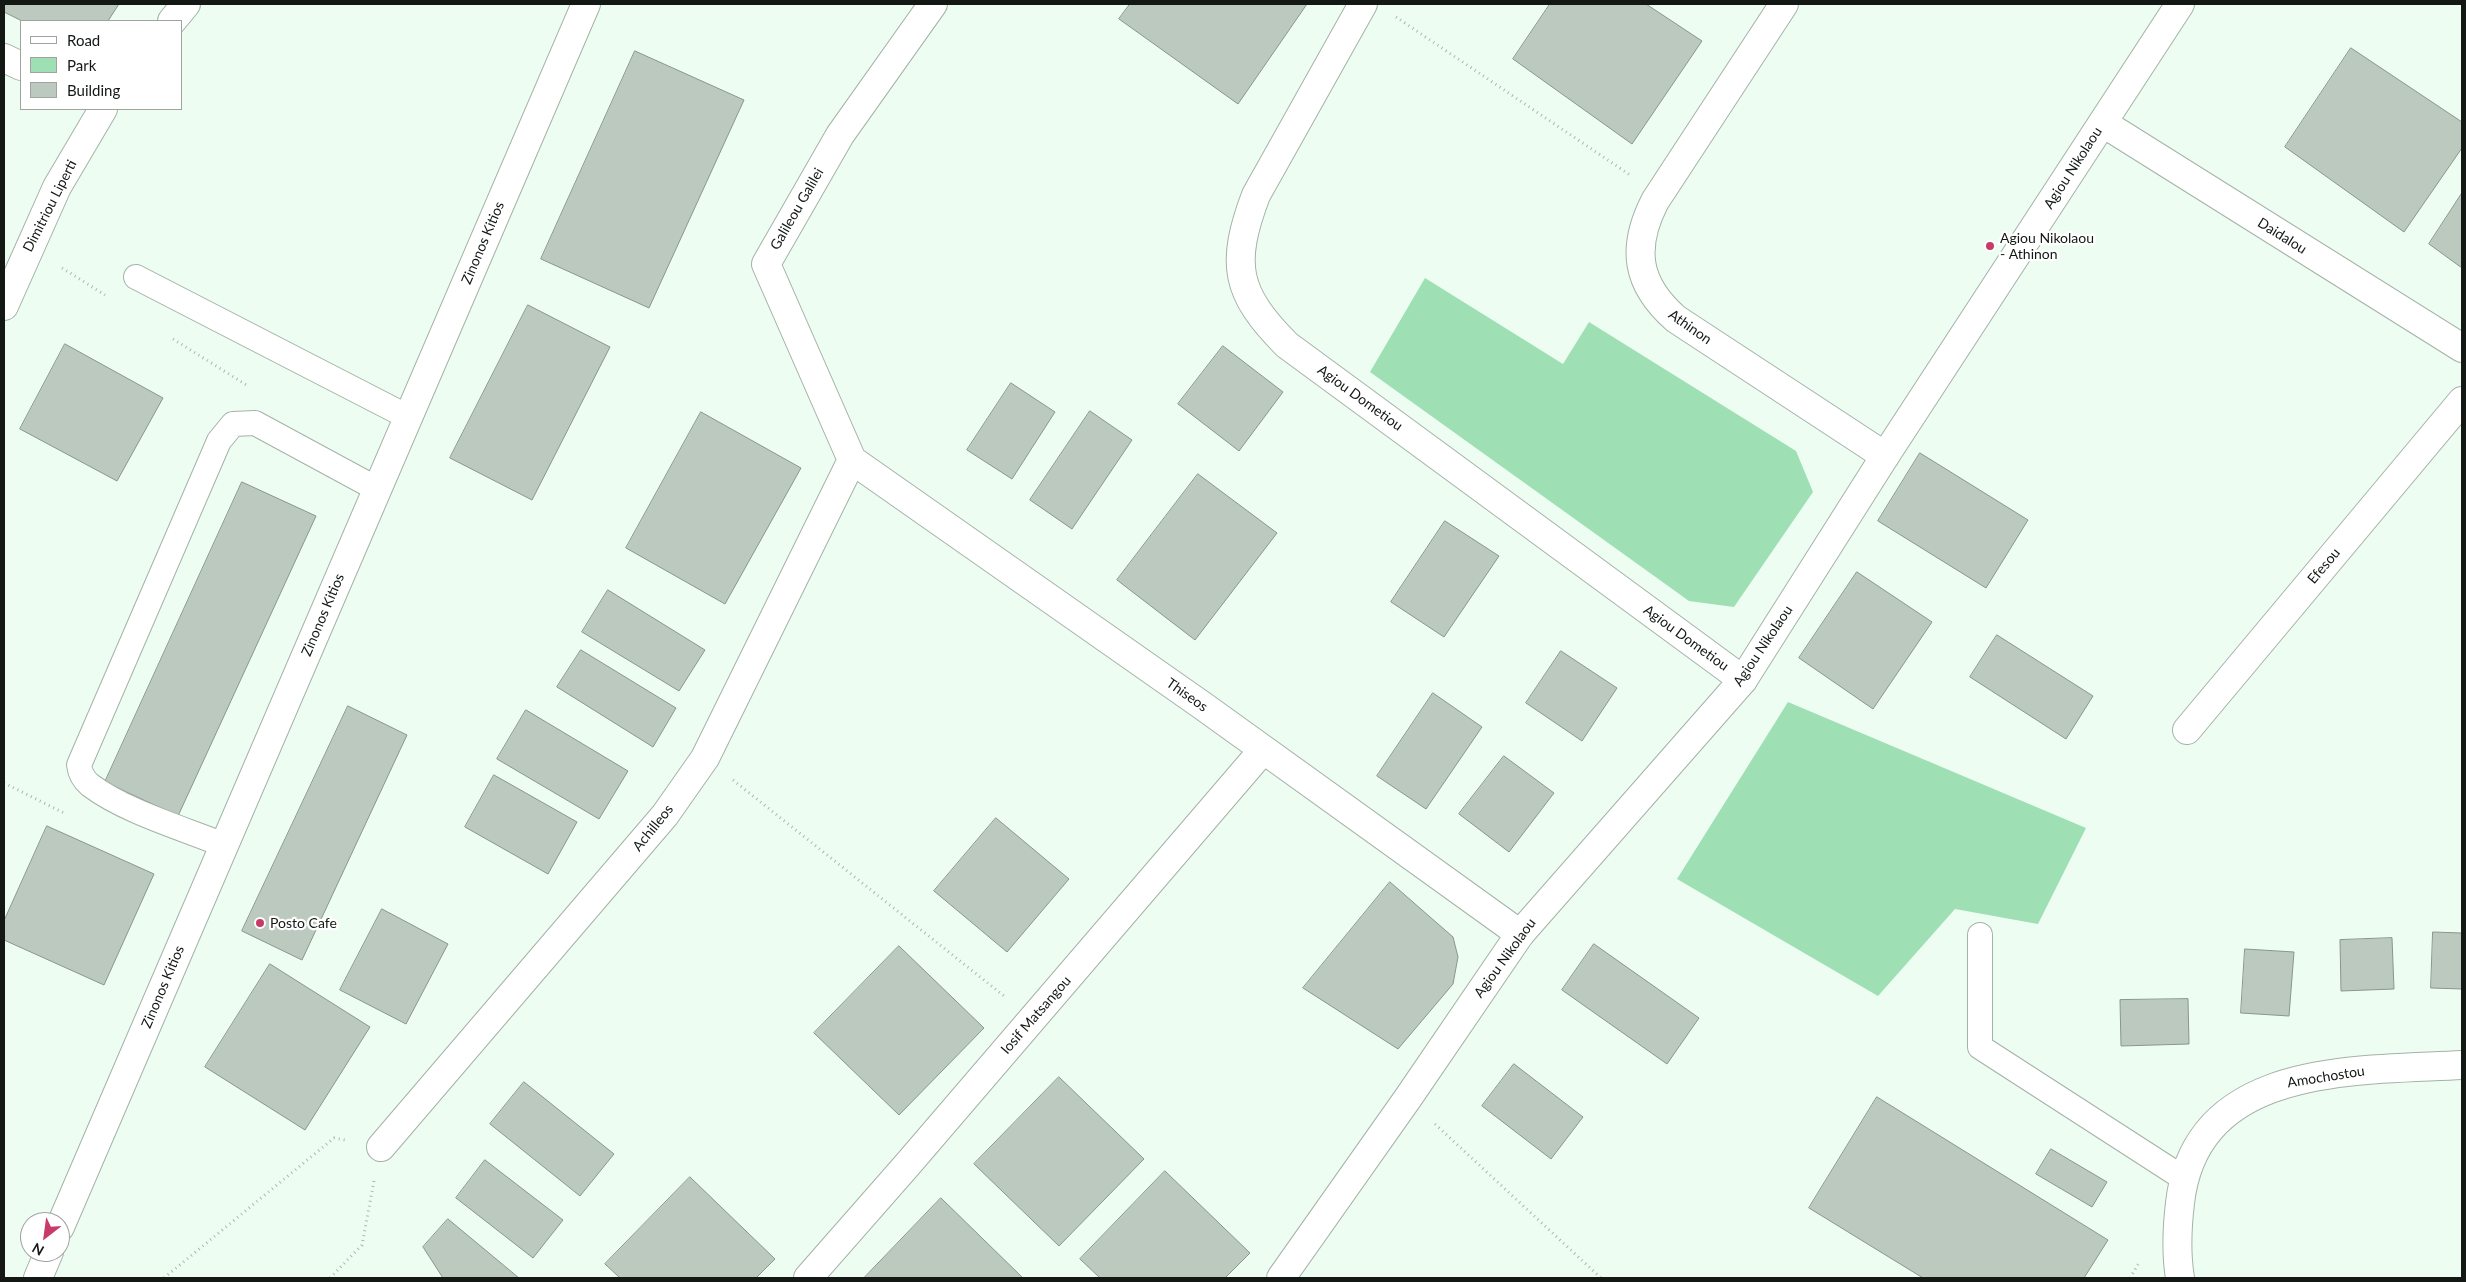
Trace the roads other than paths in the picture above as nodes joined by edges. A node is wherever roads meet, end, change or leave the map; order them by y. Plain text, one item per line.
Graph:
1 (186, 4) edge
2 (934, 4) edge
3 (1363, 4) edge
4 (1784, 4) edge
5 (2180, 4) edge
6 (583, 5) edge
7 (173, 20) edge
8 (4, 58) edge
9 (20, 66) edge
10 (102, 110) edge
11 (2103, 123) junction
12 (136, 277) dead end
13 (9, 278) edge
14 (4, 306) edge
15 (2462, 348) edge
16 (2462, 401) edge
17 (408, 417) junction
18 (1885, 456) junction
19 (852, 460) junction
20 (377, 489) junction
21 (1743, 680) junction
22 (2186, 730) dead end
23 (1263, 750) junction
24 (224, 845) junction
25 (1520, 934) junction
26 (1980, 935) dead end
27 (2462, 1065) edge
28 (381, 1147) road end
29 (2183, 1178) junction
30 (66, 1212) edge
31 (45, 1262) edge
32 (38, 1278) edge
33 (808, 1278) edge
34 (1281, 1278) edge
35 (2180, 1278) edge

1 - 7 street
2 - 19 street, Galileou Galilei
3 - 21 street, Agiou Dometiou
4 - 18 street, Athinon
5 - 11 street, Agiou Nikolaou
6 - 17 street, Zinonos Kitios
8 - 9 street
10 - 13 street, Dimitriou Liperti
11 - 15 street, Daidalou
11 - 18 street, Agiou Nikolaou
12 - 17 lane
13 - 14 street, Dimitriou Liperti
16 - 22 street, Efesou
17 - 20 street, Zinonos Kitios
18 - 21 street, Agiou Nikolaou
19 - 23 street, Thiseos
19 - 28 street, Achilleos
20 - 24 street, Zinonos Kitios
20 - 24 lane
21 - 25 street, Agiou Nikolaou
23 - 25 street, Thiseos
23 - 33 street, Iosif Matsangou
24 - 30 street, Zinonos Kitios
25 - 34 street, Agiou Nikolaou
26 - 29 lane
27 - 29 street, Amochostou
29 - 35 street, Amochostou
31 - 32 street

